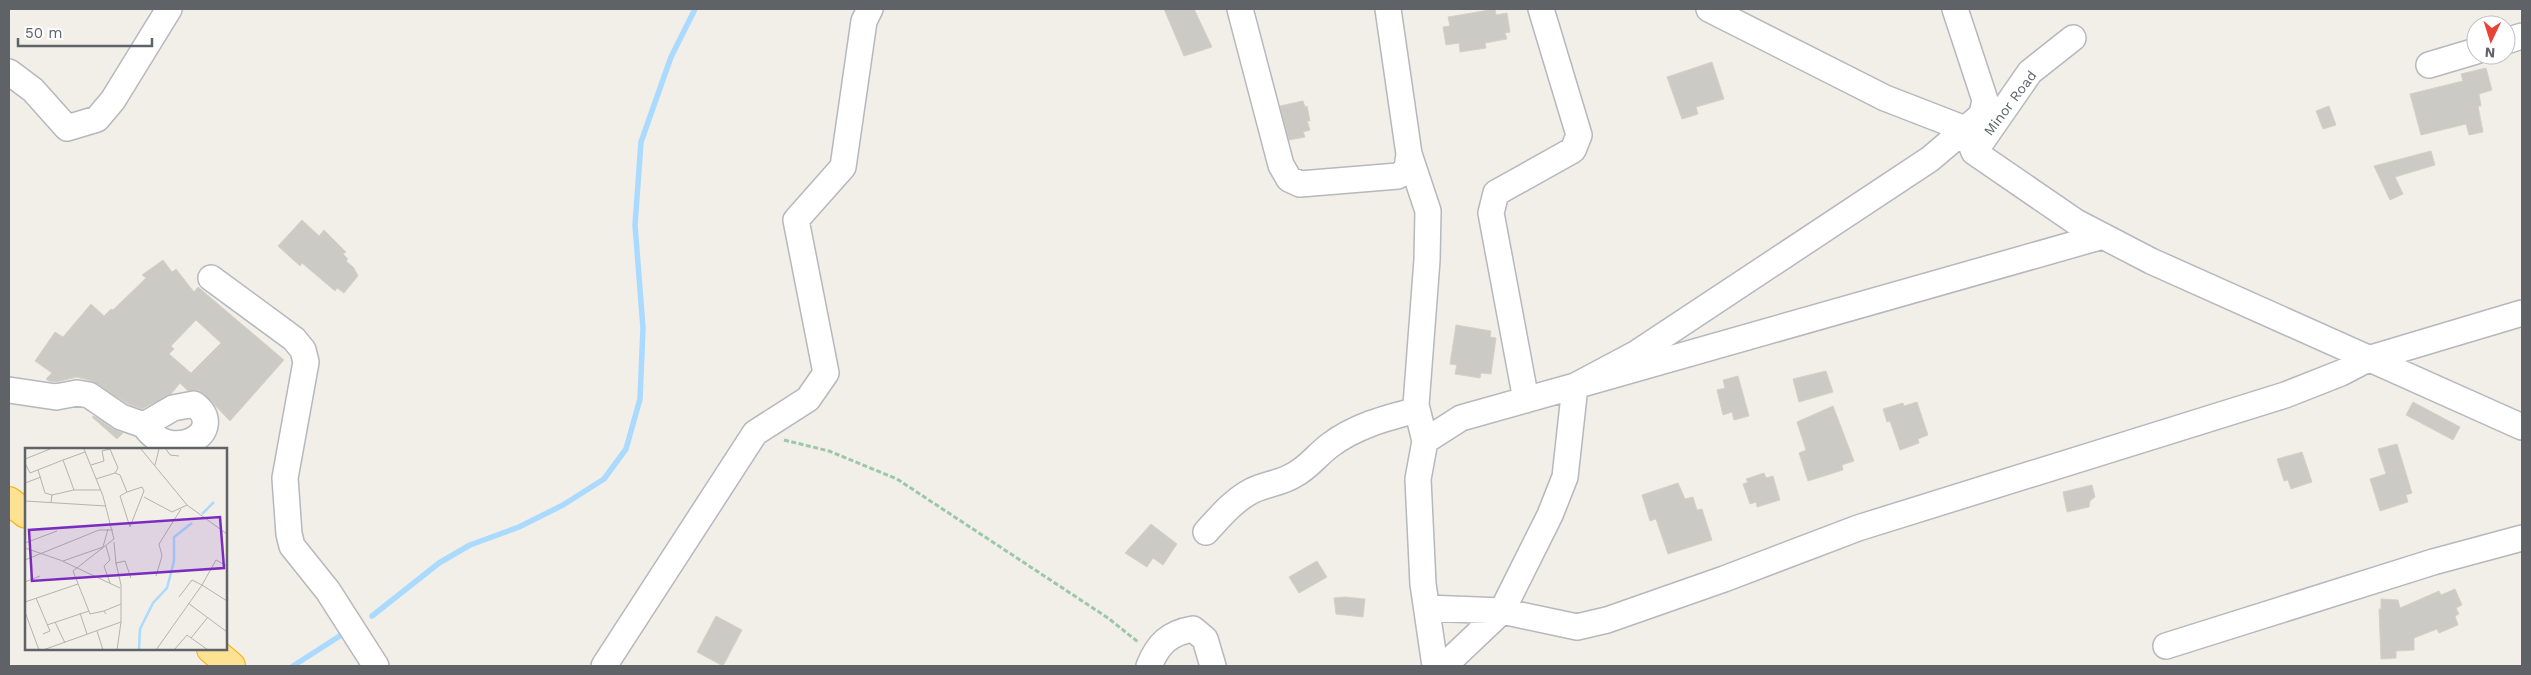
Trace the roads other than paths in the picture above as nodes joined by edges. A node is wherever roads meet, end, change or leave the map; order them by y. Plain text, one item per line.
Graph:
1 (169, 9) edge
2 (870, 9) edge
3 (1240, 9) edge
4 (1388, 9) edge
5 (1541, 9) edge
6 (1709, 9) edge
7 (1955, 9) edge
8 (2073, 38) dead end
9 (2466, 53) edge
10 (2429, 66) dead end
11 (9, 72) edge
12 (1970, 141) junction
13 (1409, 154) junction
14 (2103, 236) junction
15 (211, 278) dead end
16 (2522, 313) edge
17 (2368, 359) junction
18 (1575, 386) junction
19 (9, 390) edge
20 (1526, 400) junction
21 (1417, 410) junction
22 (144, 425) dead end
23 (2522, 427) edge
24 (1425, 442) junction
25 (9, 502) edge
26 (25, 513) edge
27 (1206, 532) dead end
28 (2522, 538) edge
29 (1427, 608) junction
30 (1502, 611) junction
31 (2166, 646) dead end
32 (212, 650) edge
33 (1151, 661) edge
34 (231, 666) edge
35 (376, 666) edge
36 (604, 666) edge
37 (1213, 666) edge
38 (1435, 666) edge
39 (1444, 666) edge

1 - 11 street
2 - 36 street
3 - 13 street
4 - 13 street
5 - 20 street
6 - 12 street
7 - 12 street
8 - 12 street, Minor Road
9 - 10 street
12 - 14 street
12 - 18 street
13 - 21 street
14 - 17 street
14 - 18 street
15 - 35 street
16 - 17 street
17 - 23 street
17 - 30 street
18 - 20 street
18 - 30 street
19 - 22 street
20 - 24 street
21 - 24 street
21 - 27 street
24 - 29 street
25 - 26 highway
28 - 31 street
29 - 30 street
29 - 38 street
30 - 39 street
32 - 34 highway
33 - 37 street

